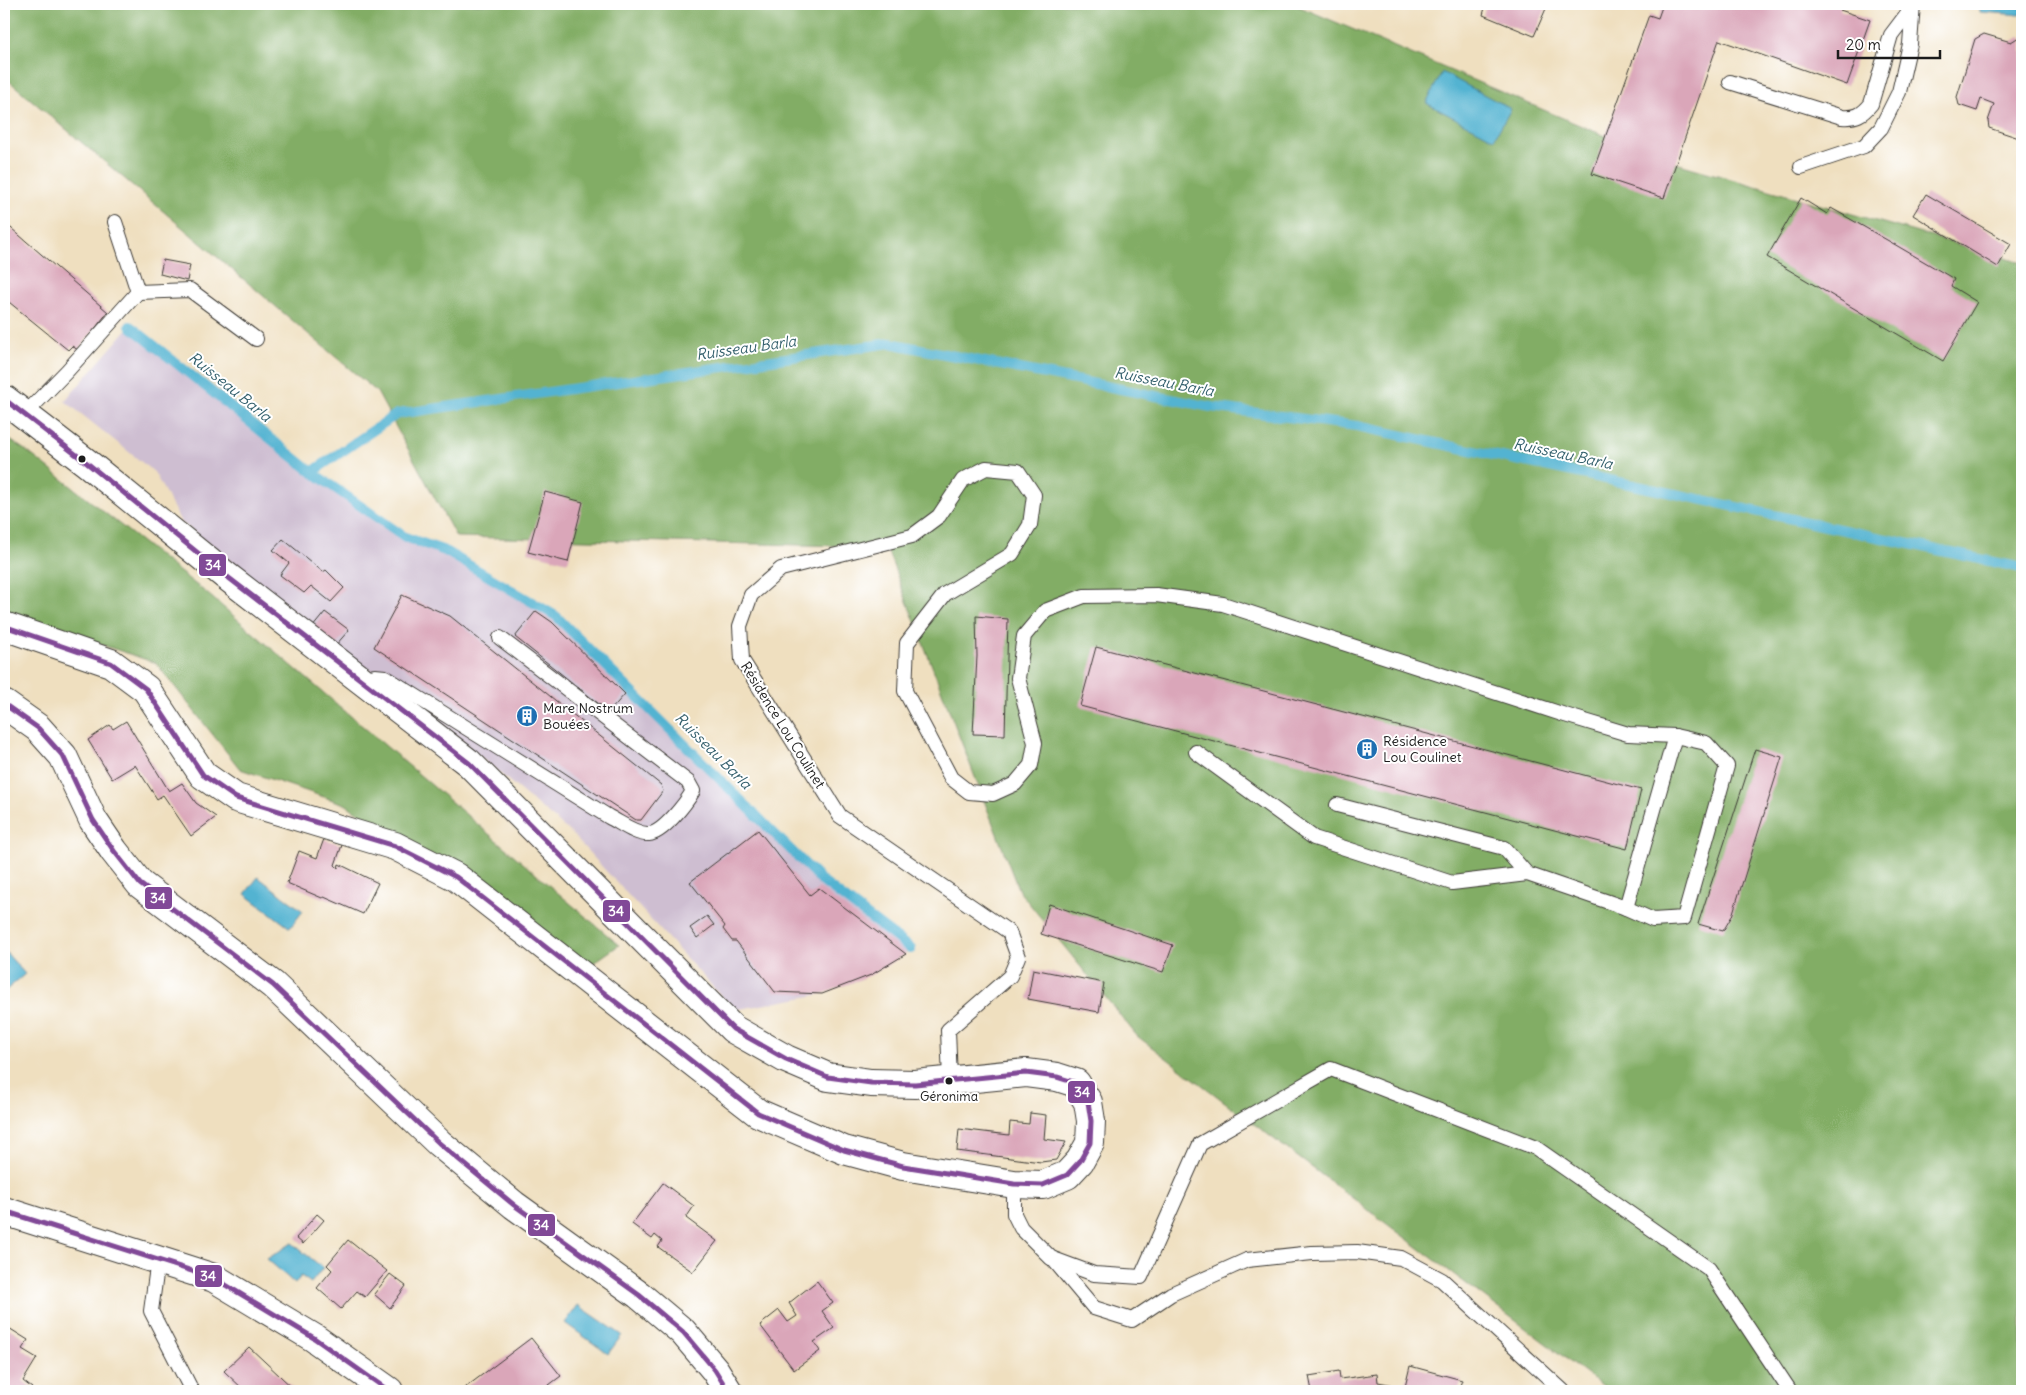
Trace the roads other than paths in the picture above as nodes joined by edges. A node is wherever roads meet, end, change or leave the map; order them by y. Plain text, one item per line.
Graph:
1 (1913, 5) edge
2 (1730, 82) dead end
3 (1802, 167) dead end
4 (114, 222) dead end
5 (138, 292) junction
6 (256, 339) dead end
7 (14, 407) edge
8 (4, 626) edge
9 (500, 638) dead end
10 (362, 680) junction
11 (4, 704) edge
12 (1674, 736) junction
13 (1196, 752) dead end
14 (1337, 805) dead end
15 (1527, 874) junction
16 (1626, 908) junction
17 (950, 1080) junction
18 (1014, 1184) junction
19 (4, 1211) edge
20 (1051, 1258) junction
21 (158, 1260) junction
22 (192, 1391) edge
23 (389, 1391) edge
24 (728, 1391) edge
25 (1563, 1391) edge
26 (1790, 1391) edge

1 - 2 lane
1 - 3 lane
4 - 5 lane
5 - 6 lane
5 - 7 lane
7 - 10 street
8 - 18 street
9 - 10 lane
10 - 17 street
11 - 24 street
12 - 16 lane
12 - 16 lane, Résidence Lou Coulinet
12 - 17 lane, Résidence Lou Coulinet
13 - 15 lane, Résidence Lou Coulinet
14 - 15 lane
15 - 16 lane, Résidence Lou Coulinet
17 - 18 street
18 - 20 lane
19 - 21 street
20 - 25 lane
20 - 26 lane
21 - 22 lane
21 - 23 street

